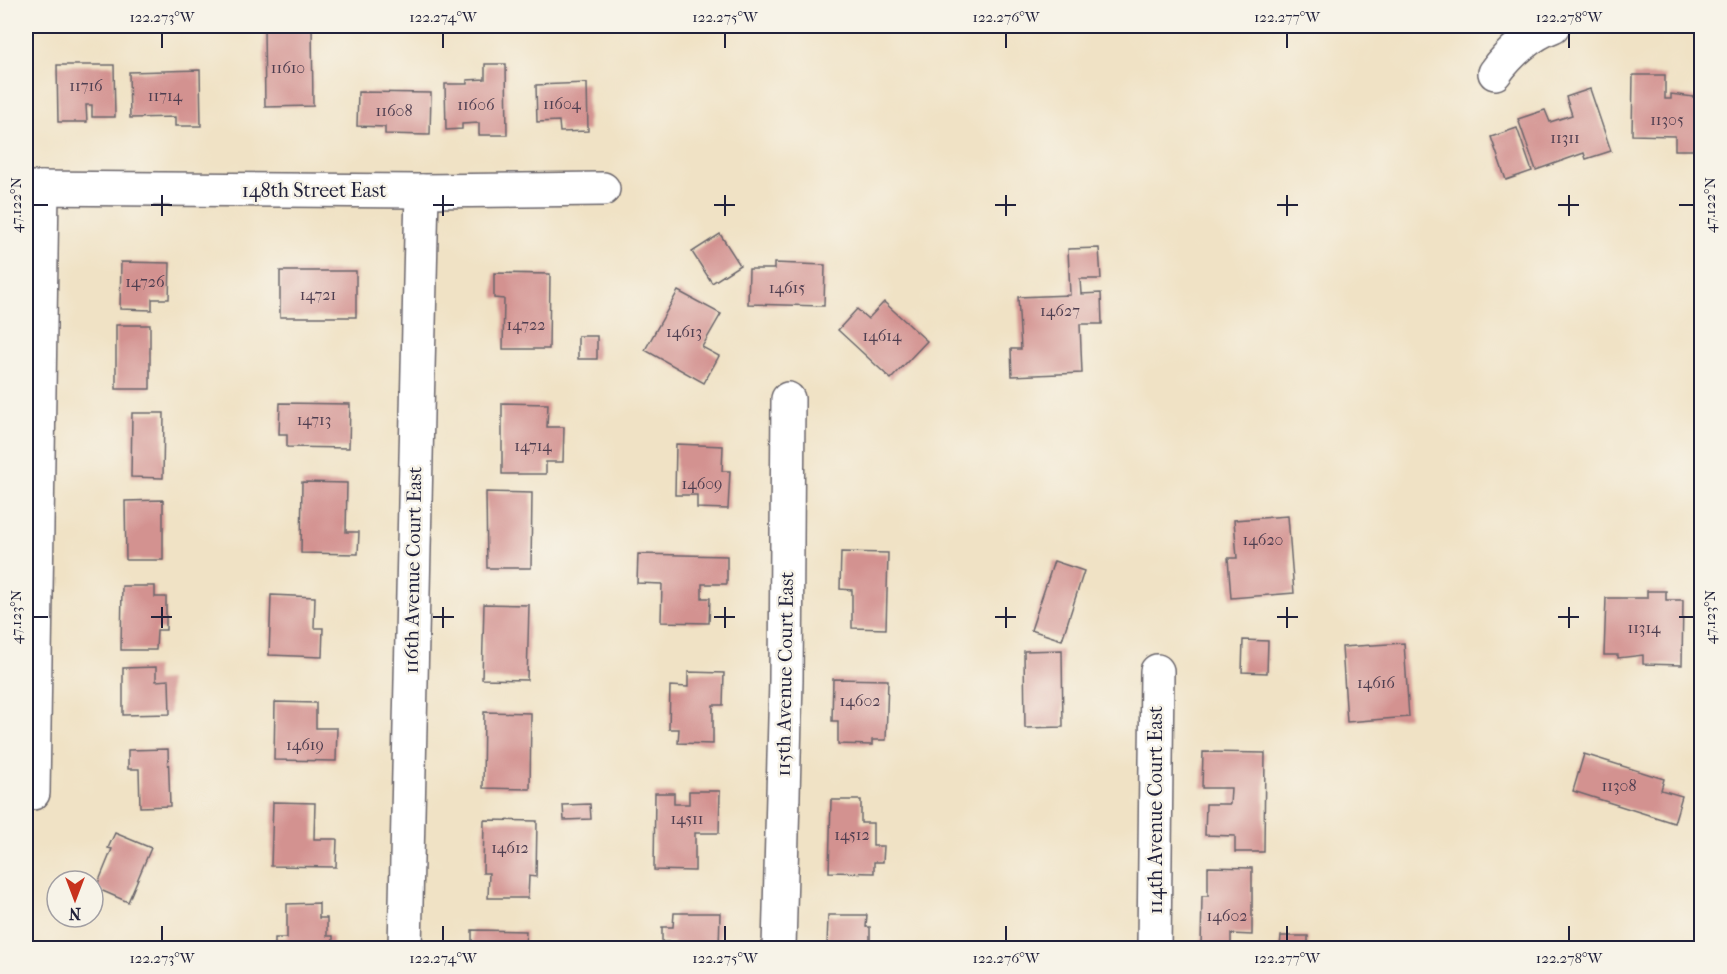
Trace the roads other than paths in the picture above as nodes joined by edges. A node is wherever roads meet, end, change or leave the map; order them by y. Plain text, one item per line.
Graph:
1 (1547, 26) edge
2 (1495, 73) dead end
3 (34, 188) edge
4 (603, 189) dead end
5 (422, 191) junction
6 (788, 399) dead end
7 (1157, 671) dead end
8 (33, 793) dead end
9 (405, 948) edge
10 (779, 948) edge
11 (1154, 948) edge

1 - 2 street
3 - 5 street, 148th Street East
3 - 8 street
4 - 5 street, 148th Street East
5 - 9 street, 116th Avenue Court East
6 - 10 street, 115th Avenue Court East
7 - 11 street, 114th Avenue Court East

